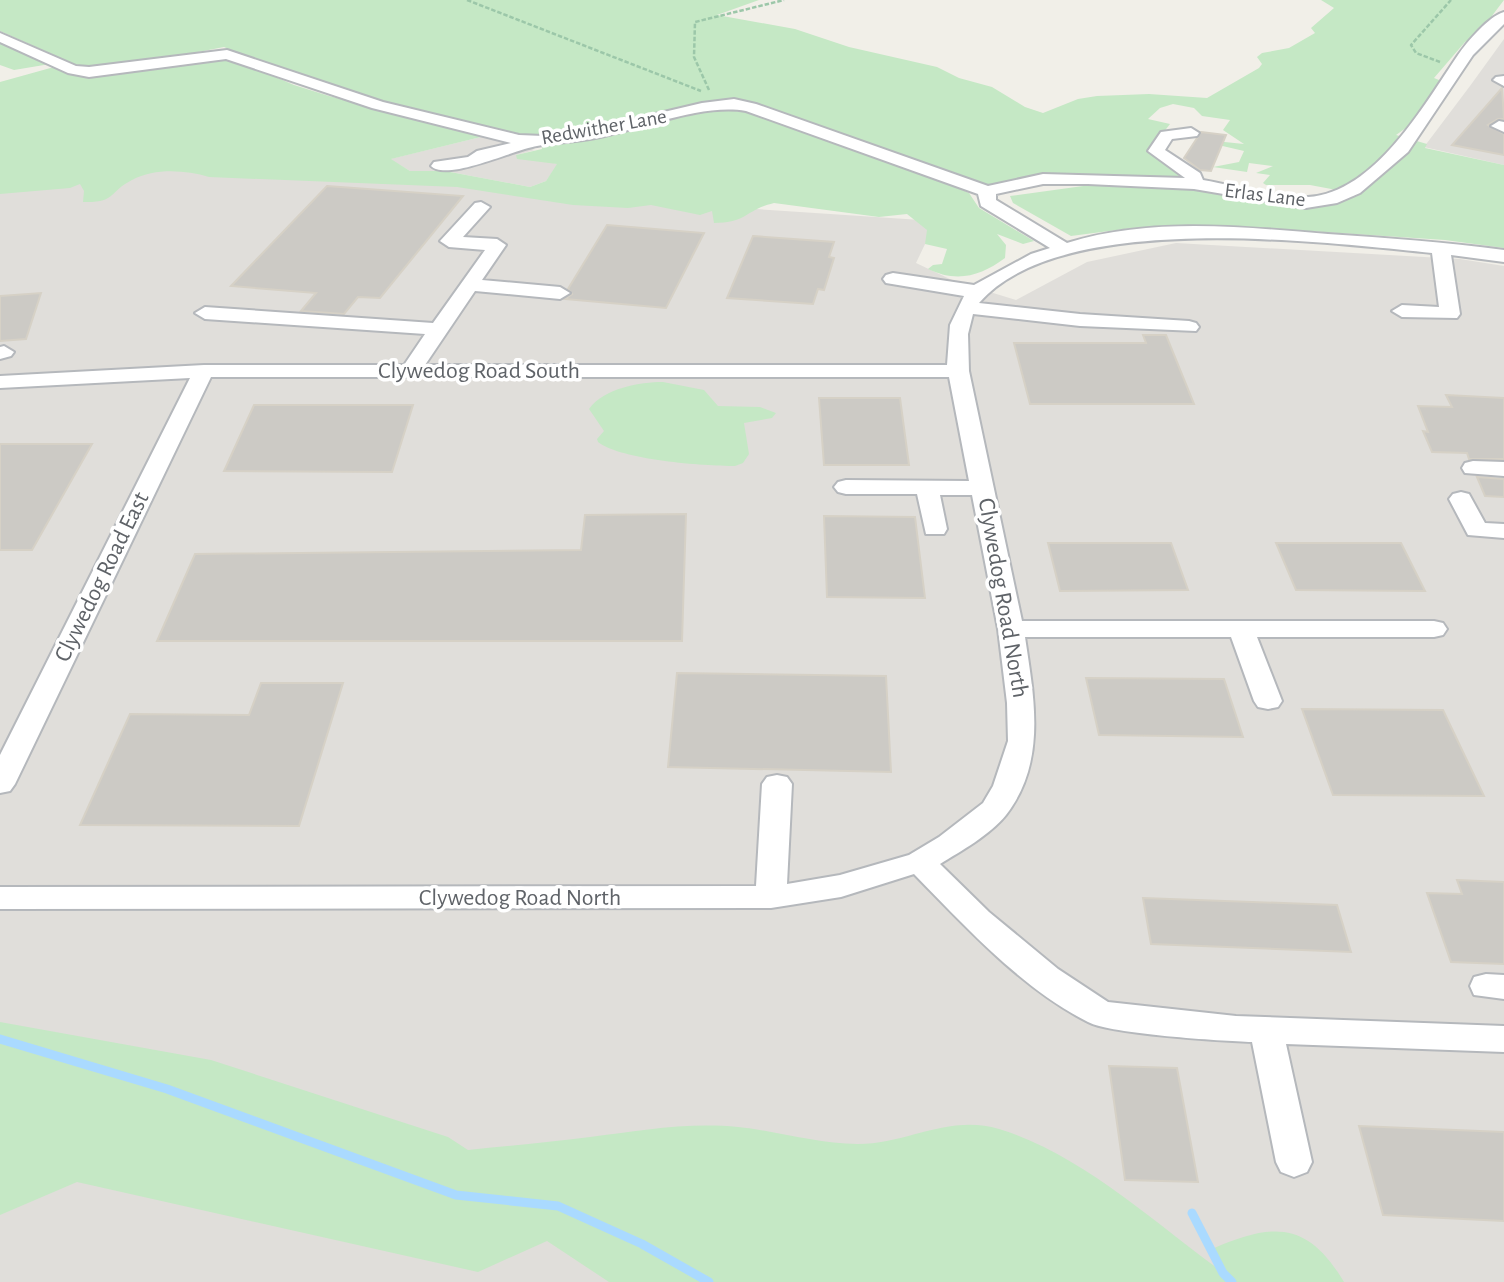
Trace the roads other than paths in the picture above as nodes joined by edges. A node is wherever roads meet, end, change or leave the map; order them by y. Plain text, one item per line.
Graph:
1 (1504, 16) edge
2 (0, 37) edge
3 (1191, 133) dead end
4 (535, 141) junction
5 (467, 163) junction
6 (440, 166) dead end
7 (487, 172) dead end
8 (1194, 184) junction
9 (987, 191) junction
10 (481, 207) dead end
11 (1441, 247) junction
12 (1064, 249) junction
13 (1504, 256) edge
14 (893, 279) dead end
15 (469, 285) junction
16 (560, 293) dead end
17 (972, 300) junction
18 (1402, 311) dead end
19 (205, 313) dead end
20 (1189, 327) dead end
21 (438, 329) junction
22 (204, 371) junction
23 (410, 371) junction
24 (958, 371) junction
25 (0, 382) edge
26 (1473, 468) dead end
27 (1504, 469) edge
28 (846, 487) dead end
29 (927, 488) junction
30 (984, 488) junction
31 (1461, 499) dead end
32 (935, 529) dead end
33 (1504, 531) edge
34 (1241, 628) junction
35 (1011, 629) junction
36 (1434, 629) dead end
37 (1268, 701) dead end
38 (0, 784) edge
39 (777, 784) dead end
40 (920, 862) junction
41 (771, 897) junction
42 (0, 898) edge
43 (1266, 1030) junction
44 (1504, 1039) edge
45 (1294, 1162) dead end

1 - 8 street, Erlas Lane
2 - 4 street, Redwither Lane
3 - 8 street
4 - 5 street
4 - 9 street, Redwither Lane
5 - 6 street
5 - 7 street
8 - 9 street, Erlas Lane
9 - 12 street, Redwither Lane
10 - 15 street
11 - 12 street
11 - 13 street
11 - 18 street
12 - 17 street
14 - 17 street
15 - 16 street
15 - 21 street
17 - 20 street
17 - 24 street, Clywedog Road North
19 - 21 street
21 - 23 street
22 - 23 street, Clywedog Road South
22 - 25 street, Clywedog Road South
22 - 38 street, Clywedog Road East
23 - 24 street, Clywedog Road South
24 - 30 street, Clywedog Road North
26 - 27 street
28 - 29 street
29 - 30 street
29 - 32 street
30 - 35 street, Clywedog Road North
31 - 33 street
34 - 35 street
34 - 36 street
34 - 37 street
35 - 40 street, Clywedog Road North
39 - 41 street
40 - 41 street, Clywedog Road North
40 - 43 street
41 - 42 street, Clywedog Road North
43 - 44 street
43 - 45 street

